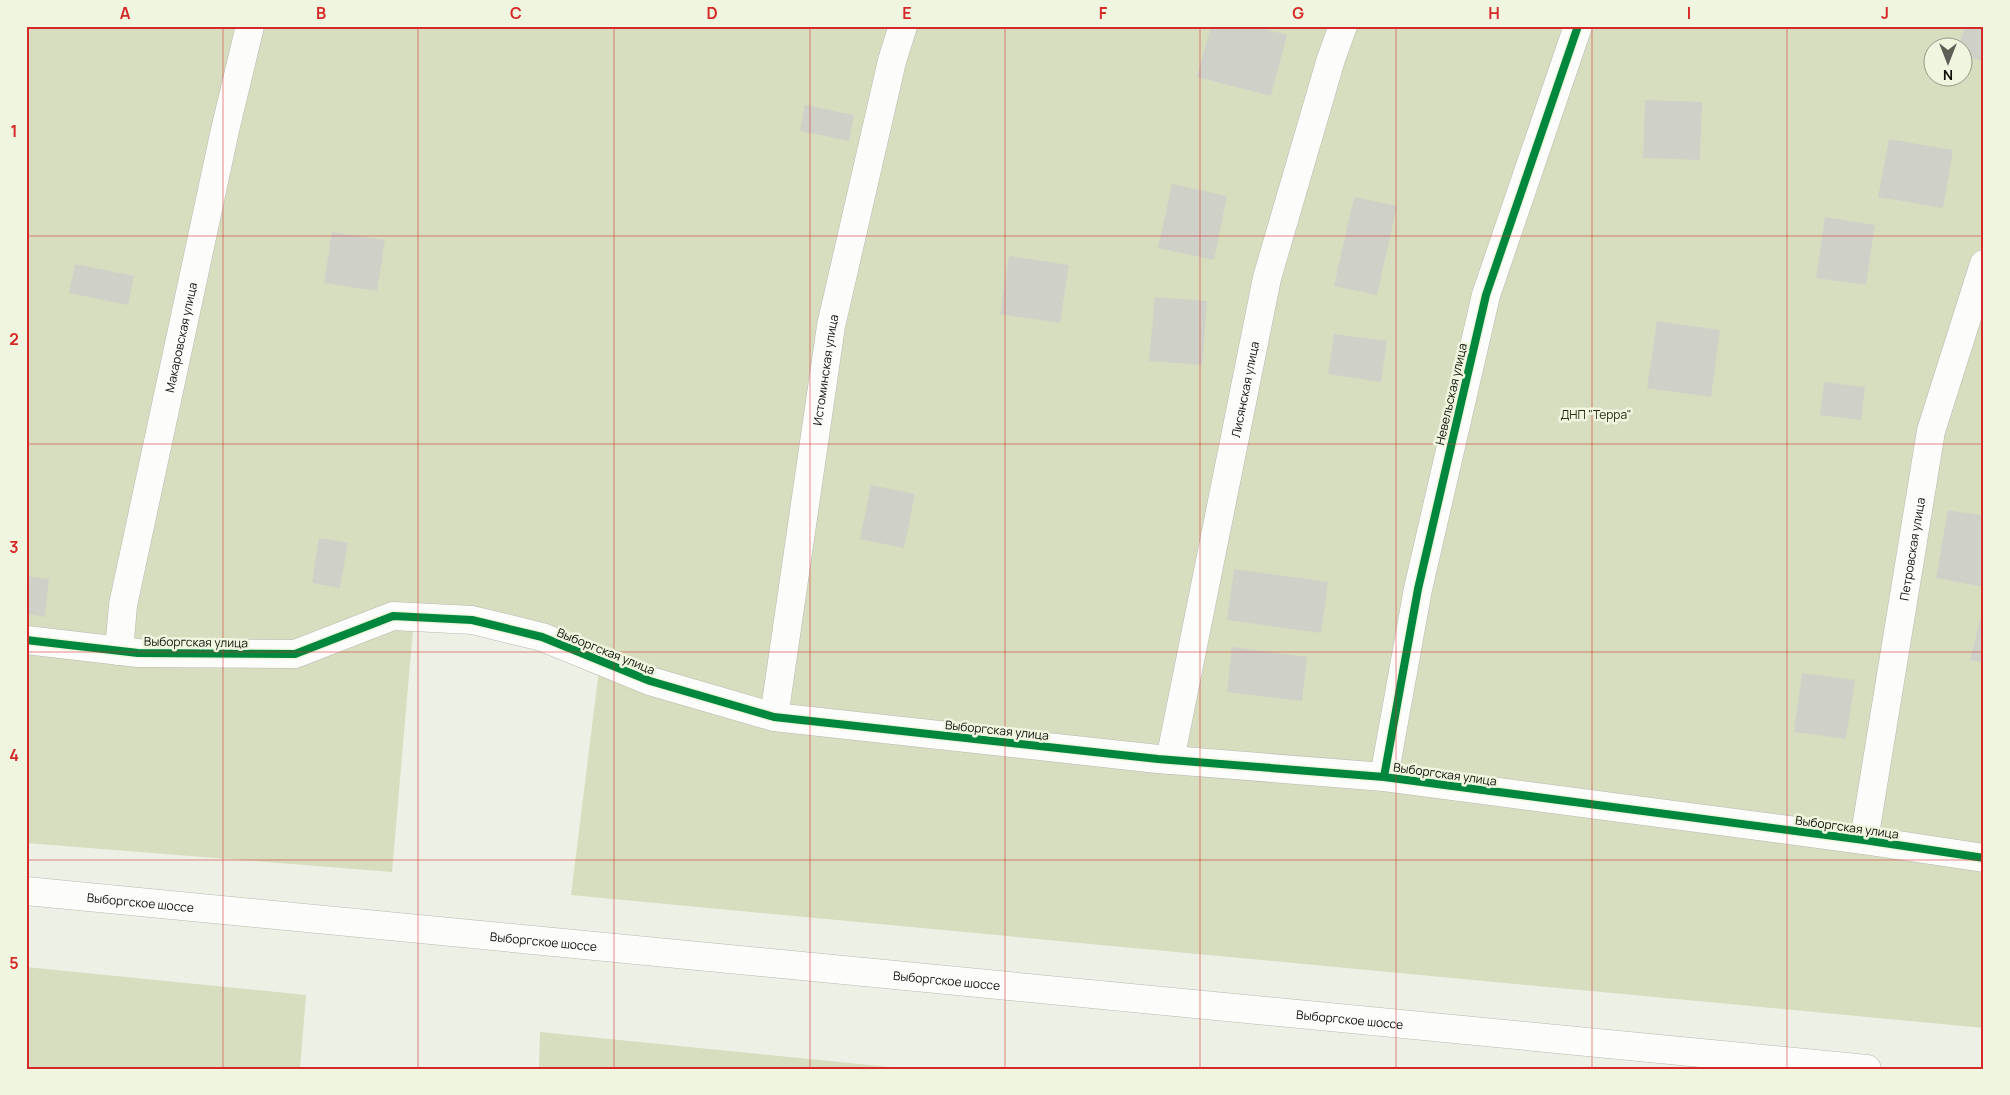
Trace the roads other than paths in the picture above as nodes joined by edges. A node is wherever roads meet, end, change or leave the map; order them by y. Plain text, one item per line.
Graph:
1 (250, 26) edge
2 (903, 26) edge
3 (1343, 26) edge
4 (1578, 26) edge
5 (1984, 264) edge
6 (26, 640) edge
7 (119, 650) junction
8 (774, 717) junction
9 (1170, 760) junction
10 (1384, 777) junction
11 (1864, 840) junction
12 (1984, 858) edge
13 (26, 891) edge
14 (1867, 1069) edge

1 - 7 street, Макаровская улица
2 - 8 street, Истоминская улица
3 - 9 street, Лисянская улица
4 - 10 street, Невельская улица
5 - 11 street, Петровская улица
6 - 7 street, Выборгская улица
7 - 8 street, Выборгская улица
8 - 9 street, Выборгская улица
9 - 10 street, Выборгская улица
10 - 11 street, Выборгская улица
11 - 12 street, Выборгская улица
13 - 14 street, Выборгское шоссе

